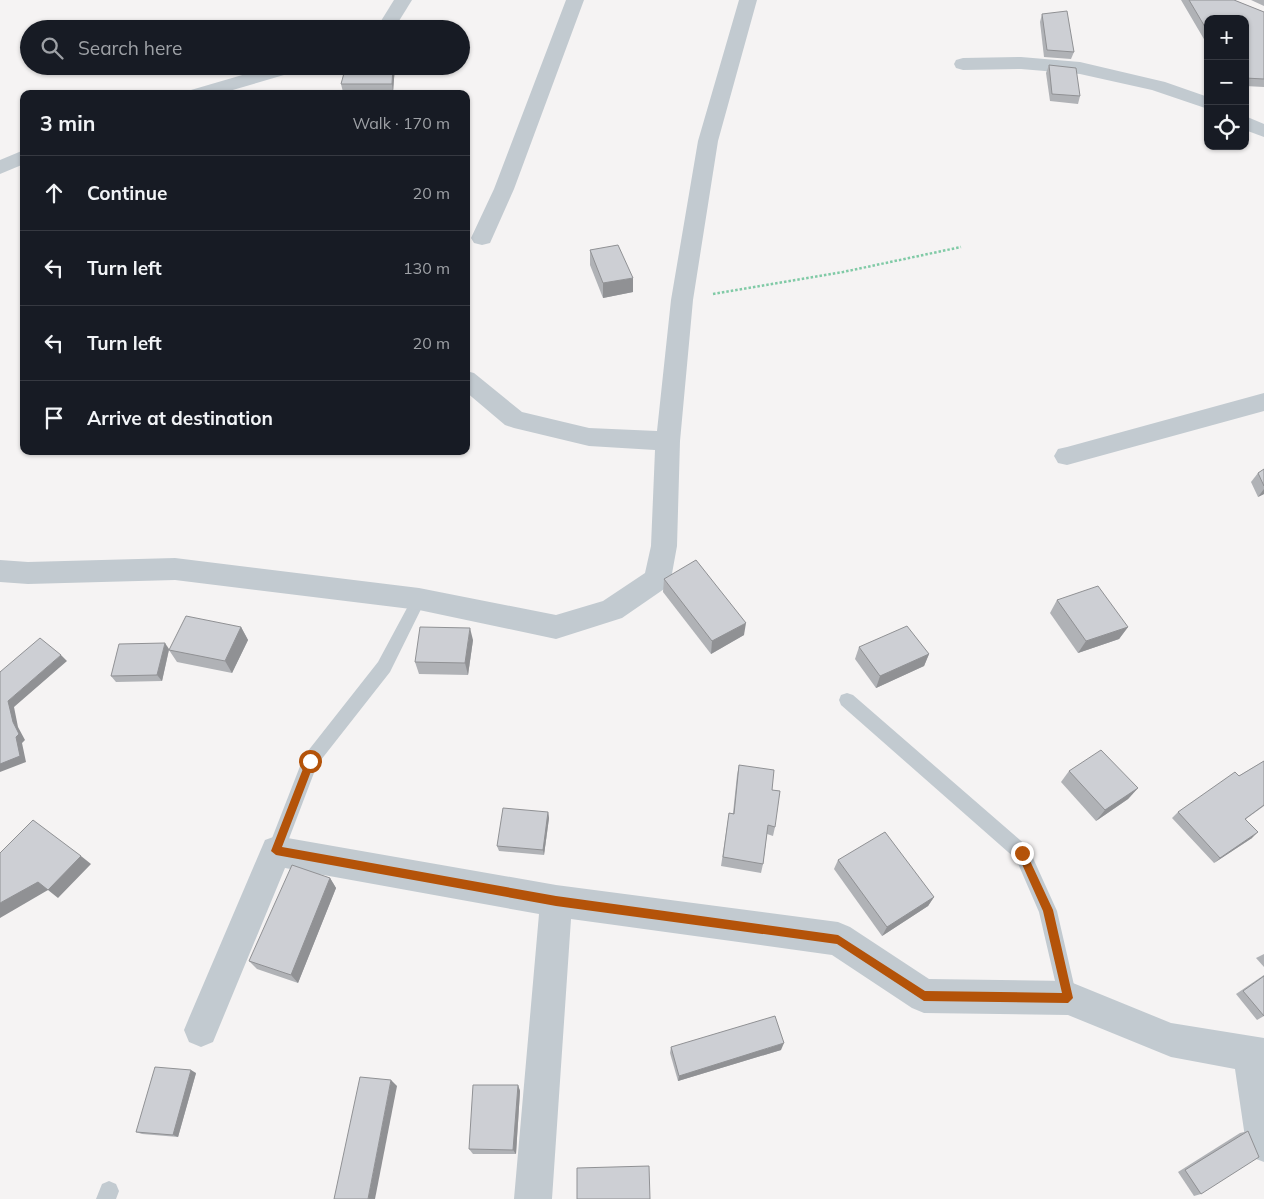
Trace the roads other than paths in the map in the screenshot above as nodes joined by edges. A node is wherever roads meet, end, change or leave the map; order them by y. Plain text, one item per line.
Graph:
1 (403, 0) edge
2 (575, 0) edge
3 (748, 0) edge
4 (391, 20) edge
5 (963, 64) dead end
6 (263, 75) edge
7 (212, 90) edge
8 (1204, 102) edge
9 (1249, 124) edge
10 (1264, 131) edge
11 (20, 158) edge
12 (0, 168) edge
13 (482, 238) dead end
14 (470, 382) edge
15 (1264, 402) edge
16 (668, 442) junction
17 (1067, 456) dead end
18 (0, 570) edge
19 (419, 599) junction
20 (847, 700) dead end
21 (276, 851) junction
22 (556, 901) junction
23 (1068, 998) junction
24 (201, 1030) dead end
25 (1258, 1056) edge
26 (1264, 1144) edge
27 (533, 1199) edge

1 - 4 street
2 - 13 street
3 - 16 street
5 - 8 street
6 - 7 street
9 - 10 street
11 - 12 street
14 - 16 street
15 - 17 street
16 - 19 street
18 - 19 street
19 - 21 lane
20 - 23 lane
21 - 22 street
21 - 24 street
22 - 23 street
22 - 27 street
23 - 25 street
25 - 26 street

